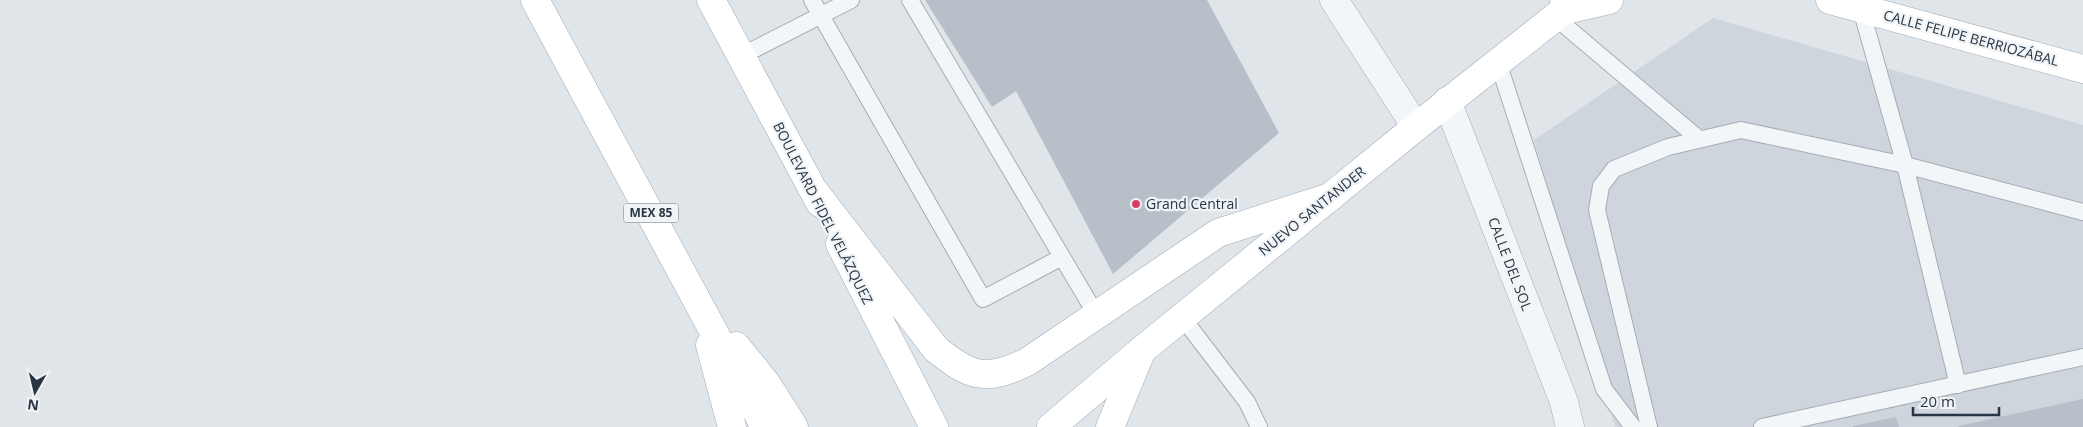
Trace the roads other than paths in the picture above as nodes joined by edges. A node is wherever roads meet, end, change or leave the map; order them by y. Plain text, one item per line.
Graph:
1 (535, 0) edge
2 (711, 0) edge
3 (812, 0) edge
4 (851, 0) edge
5 (910, 0) edge
6 (1334, 0) edge
7 (1609, 0) edge
8 (1830, 0) edge
9 (1565, 7) edge
10 (1861, 9) junction
11 (820, 15) junction
12 (741, 56) junction
13 (1498, 62) junction
14 (2083, 69) edge
15 (1447, 101) junction
16 (1416, 127) junction
17 (1699, 139) junction
18 (1905, 165) junction
19 (811, 187) junction
20 (1330, 197) junction
21 (2083, 212) edge
22 (1062, 257) junction
23 (696, 296) junction
24 (1097, 316) junction
25 (1182, 317) junction
26 (1142, 350) junction
27 (2083, 357) edge
28 (1958, 385) junction
29 (732, 427) edge
30 (765, 427) edge
31 (794, 427) edge
32 (934, 427) edge
33 (1051, 427) edge
34 (1110, 427) edge
35 (1259, 427) edge
36 (1570, 427) edge
37 (1634, 427) edge
38 (1649, 427) edge
39 (1762, 427) edge

1 - 23 main road, MEX 85
2 - 12 main road, BOULEVARD FIDEL VELÁZQUEZ
3 - 11 lane
4 - 11 lane
5 - 22 lane
6 - 16 street
7 - 9 main road
8 - 10 main road, CALLE FELIPE BERRIOZÁBAL
9 - 13 main road, NUEVO SANTANDER
9 - 17 lane
10 - 14 main road, CALLE FELIPE BERRIOZÁBAL
10 - 18 lane
11 - 12 lane
11 - 22 lane
12 - 19 main road, BOULEVARD FIDEL VELÁZQUEZ
13 - 15 main road, NUEVO SANTANDER
13 - 37 lane
15 - 16 main road, NUEVO SANTANDER
15 - 36 street, CALLE DEL SOL
16 - 20 main road, NUEVO SANTANDER
17 - 18 lane
17 - 38 lane
18 - 21 lane
18 - 28 lane
19 - 24 main road
19 - 32 main road, BOULEVARD FIDEL VELÁZQUEZ
20 - 24 main road
20 - 25 main road, NUEVO SANTANDER
22 - 24 lane
23 - 29 main road
23 - 30 main road, MEX 85
23 - 31 main road
25 - 26 main road, NUEVO SANTANDER
25 - 35 lane
26 - 33 main road, NUEVO SANTANDER
26 - 34 main road
27 - 28 lane
28 - 39 lane

